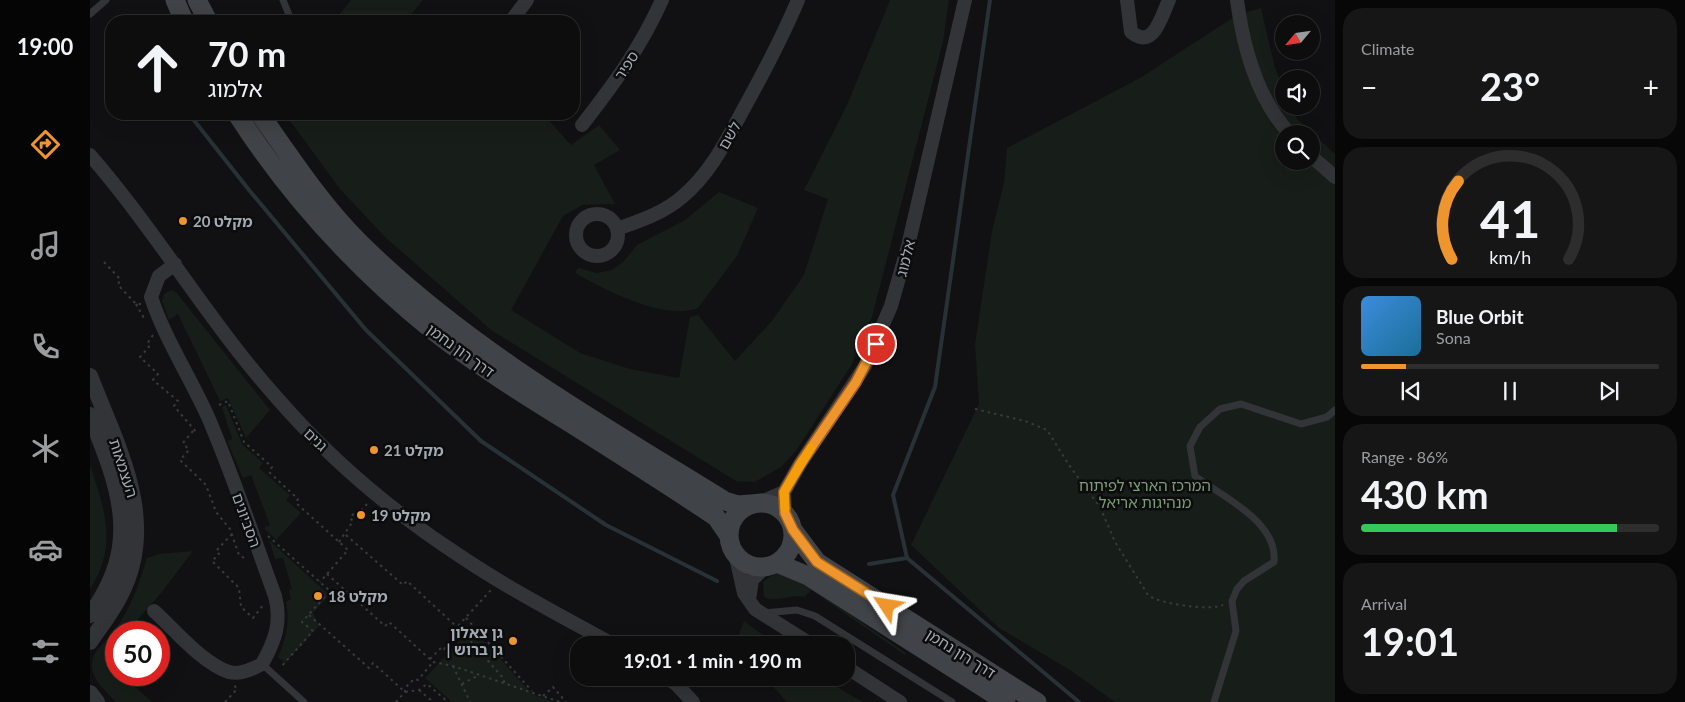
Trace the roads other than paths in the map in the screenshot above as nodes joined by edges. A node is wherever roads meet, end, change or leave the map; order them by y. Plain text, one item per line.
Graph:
1 (106, 0) edge
2 (175, 0) edge
3 (197, 0) edge
4 (283, 0) edge
5 (527, 0) edge
6 (662, 0) edge
7 (798, 0) edge
8 (965, 0) edge
9 (1127, 0) edge
10 (1169, 0) edge
11 (1237, 0) edge
12 (90, 14) edge
13 (181, 15) edge
14 (205, 15) edge
15 (289, 15) edge
16 (516, 15) edge
17 (241, 120) edge
18 (264, 120) edge
19 (582, 124) dead end
20 (1281, 125) edge
21 (90, 155) edge
22 (1320, 164) edge
23 (1335, 177) edge
24 (617, 228) dead end
25 (175, 264) junction
26 (90, 376) edge
27 (1335, 410) edge
28 (90, 416) edge
29 (784, 492) junction
30 (756, 503) junction
31 (789, 522) junction
32 (732, 545) junction
33 (771, 565) junction
34 (748, 600) junction
35 (154, 611) dead end
36 (761, 613) junction
37 (90, 615) edge
38 (598, 636) edge
39 (798, 636) edge
40 (90, 642) edge
41 (262, 664) junction
42 (855, 673) edge
43 (678, 686) edge
44 (90, 693) edge
45 (97, 702) edge
46 (304, 702) edge
47 (693, 702) edge
48 (900, 702) edge
49 (952, 702) edge
50 (1006, 702) edge
51 (1037, 702) edge
52 (1214, 702) edge

1 - 12 lane
2 - 13 main road
3 - 14 main road
4 - 15 lane
5 - 16 street
6 - 19 street, ספיר
7 - 24 street, לשם
8 - 29 street, אלמוג
9 - 10 street
11 - 20 street
17 - 32 main road, דרך רון נחמן
18 - 30 main road, דרך רון נחמן
21 - 25 street, גנים
22 - 23 street
25 - 38 street, גנים
25 - 41 street, הסביונים
26 - 40 street, העצמאות
27 - 52 lane
28 - 37 street, העצמאות
29 - 30 street
29 - 31 street
30 - 31 main road
30 - 32 main road
31 - 33 main road
31 - 51 main road, דרך רון נחמן
32 - 33 main road
32 - 34 street
33 - 34 street
33 - 50 main road, דרך רון נחמן
34 - 36 street
35 - 41 street
36 - 39 street
36 - 49 lane
41 - 46 lane
42 - 48 street
43 - 47 street
44 - 45 street

